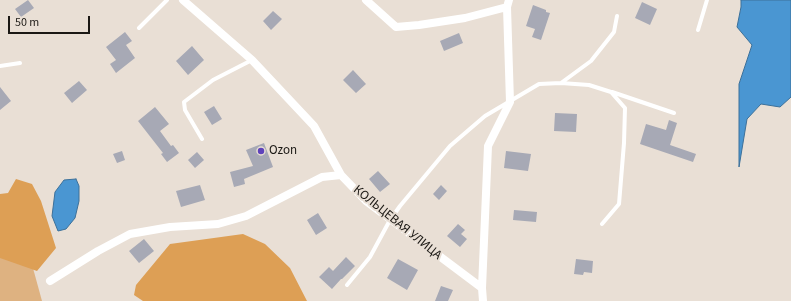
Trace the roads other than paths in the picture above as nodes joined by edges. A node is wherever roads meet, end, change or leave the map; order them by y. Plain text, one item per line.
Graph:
1 (167, 0) edge
2 (183, 0) edge
3 (366, 0) edge
4 (707, 0) edge
5 (508, 3) edge
6 (618, 16) dead end
7 (139, 28) dead end
8 (698, 30) dead end
9 (252, 60) junction
10 (20, 63) dead end
11 (0, 66) edge
12 (561, 83) junction
13 (611, 92) junction
14 (510, 102) junction
15 (674, 113) dead end
16 (202, 139) dead end
17 (341, 175) junction
18 (390, 220) junction
19 (602, 224) dead end
20 (50, 281) dead end
21 (347, 285) dead end
22 (482, 288) junction
23 (483, 301) edge

1 - 7 lane
2 - 9 street, КОЛЬЦЕВАЯ УЛИЦА
3 - 5 street
4 - 8 lane
5 - 14 street
6 - 12 lane
9 - 16 lane
9 - 17 street, КОЛЬЦЕВАЯ УЛИЦА
10 - 11 lane
12 - 13 lane
12 - 14 lane
13 - 15 lane
13 - 19 lane
14 - 18 lane
14 - 22 street
17 - 18 street, КОЛЬЦЕВАЯ УЛИЦА
17 - 20 street
18 - 21 lane
18 - 22 street, КОЛЬЦЕВАЯ УЛИЦА
22 - 23 street

